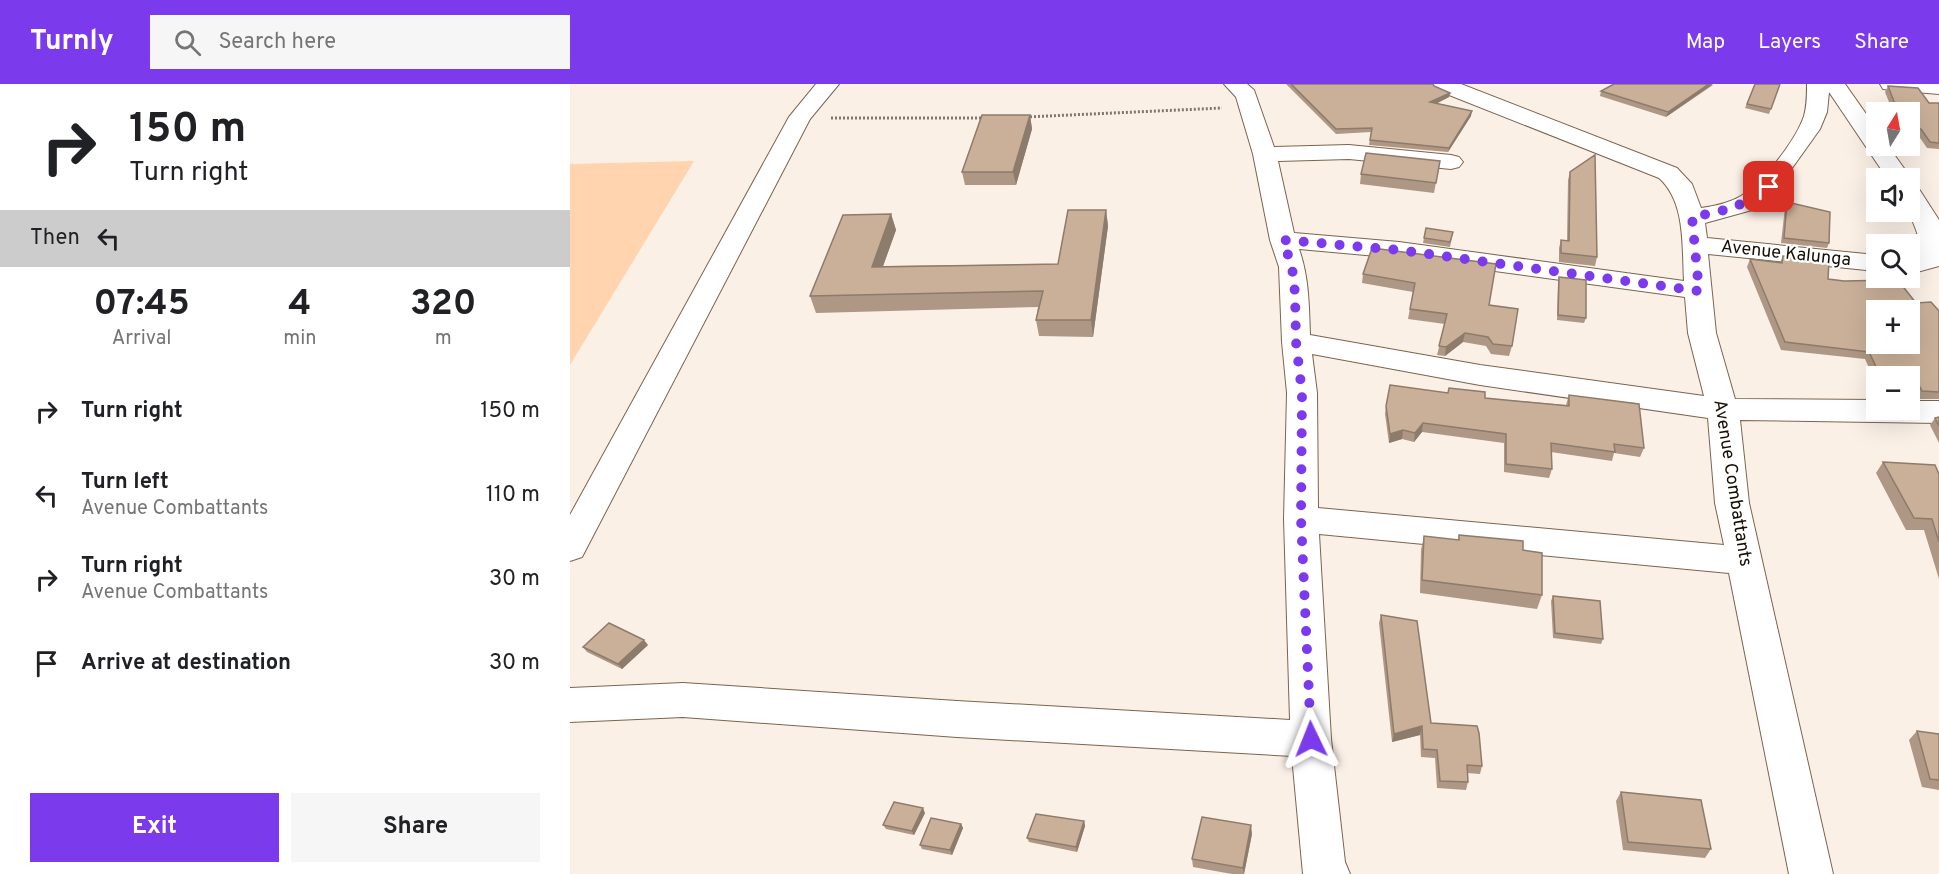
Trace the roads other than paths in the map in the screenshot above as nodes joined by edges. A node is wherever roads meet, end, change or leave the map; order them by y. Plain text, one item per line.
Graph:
1 (828, 84) edge
2 (1442, 84) edge
3 (1818, 84) edge
4 (1834, 84) edge
5 (1891, 84) edge
6 (1939, 88) edge
7 (1243, 95) edge
8 (1866, 129) edge
9 (1264, 154) junction
10 (1451, 162) dead end
11 (1920, 209) edge
12 (1692, 217) junction
13 (1283, 240) junction
14 (1695, 244) junction
15 (1866, 262) edge
16 (1920, 263) edge
17 (1699, 291) junction
18 (1296, 342) junction
19 (1723, 409) junction
20 (1939, 412) edge
21 (1301, 519) junction
22 (570, 546) edge
23 (1744, 561) junction
24 (570, 705) edge
25 (1311, 739) junction
26 (1328, 874) edge
27 (1811, 874) edge

1 - 22 street
2 - 12 street, Avenue Combattants
3 - 12 street
4 - 8 street
5 - 6 street
7 - 9 street
9 - 10 street
9 - 13 street
11 - 16 street
12 - 14 street, Avenue Combattants
13 - 17 street
13 - 18 street
14 - 15 street, Avenue Kalunga
14 - 17 street, Avenue Combattants
17 - 19 street, Avenue Combattants
18 - 19 street
18 - 21 street
19 - 20 street
19 - 23 street, Avenue Combattants
21 - 23 street
21 - 25 street
23 - 27 street, Avenue Combattants
24 - 25 street
25 - 26 street

